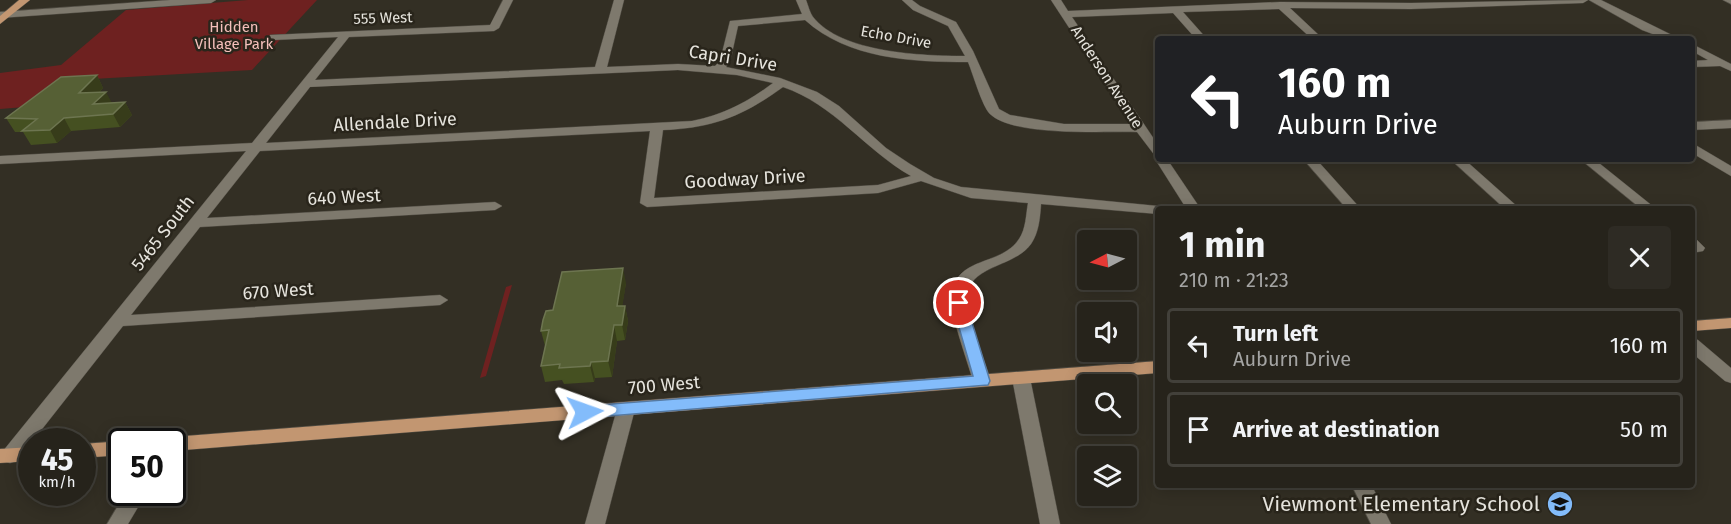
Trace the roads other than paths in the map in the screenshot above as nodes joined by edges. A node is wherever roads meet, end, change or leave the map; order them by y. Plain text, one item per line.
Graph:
1 (25, 0) edge
2 (211, 0) edge
3 (508, 0) edge
4 (619, 0) edge
5 (801, 0) edge
6 (908, 0) edge
7 (1056, 0) edge
8 (1583, 0) edge
9 (1594, 0) edge
10 (1280, 5) junction
11 (1175, 9) junction
12 (1066, 14) junction
13 (3, 17) edge
14 (807, 17) junction
15 (346, 34) junction
16 (1199, 36) edge
17 (1315, 36) edge
18 (1667, 36) edge
19 (274, 37) dead end
20 (1695, 49) edge
21 (970, 59) junction
22 (1695, 64) edge
23 (1726, 66) edge
24 (718, 70) junction
25 (600, 71) junction
26 (781, 82) junction
27 (306, 84) junction
28 (1731, 124) edge
29 (1695, 126) edge
30 (657, 127) junction
31 (1141, 128) junction
32 (256, 147) junction
33 (1155, 149) edge
34 (1695, 149) edge
35 (0, 160) edge
36 (1163, 162) edge
37 (1312, 162) edge
38 (1459, 162) edge
39 (1590, 162) edge
40 (1731, 172) edge
41 (919, 177) junction
42 (1035, 201) junction
43 (495, 206) dead end
44 (1192, 206) edge
45 (1351, 206) edge
46 (1510, 206) edge
47 (1645, 206) edge
48 (1155, 210) edge
49 (195, 223) junction
50 (440, 300) dead end
51 (117, 321) junction
52 (1731, 323) edge
53 (1695, 326) edge
54 (1695, 346) edge
55 (1155, 367) edge
56 (1731, 376) edge
57 (1022, 378) junction
58 (982, 381) junction
59 (626, 410) junction
60 (186, 443) edge
61 (5, 456) edge
62 (1363, 488) edge
63 (128, 506) edge
64 (117, 524) edge
65 (595, 524) edge
66 (1050, 524) edge
67 (1381, 524) edge

1 - 13 main road
2 - 13 street
3 - 15 street, 555 West
4 - 25 street
5 - 14 street
6 - 21 street
7 - 12 street, Anderson Avenue
8 - 10 street
9 - 18 street
10 - 11 street
10 - 17 street
11 - 12 street
11 - 16 street
12 - 31 street, Anderson Avenue
14 - 21 street, Echo Drive
14 - 24 street
15 - 19 street, 555 West
15 - 27 street, 5465 South
20 - 23 street
21 - 31 street
22 - 23 street
24 - 25 street, Capri Drive
24 - 26 street, Capri Drive
25 - 27 street, Capri Drive
26 - 30 street, Allendale Drive
26 - 41 street, Capri Drive
27 - 32 street, 5465 South
28 - 29 street
30 - 32 street, Allendale Drive
30 - 41 street, Goodway Drive
31 - 33 street, Anderson Avenue
32 - 35 street, Allendale Drive
32 - 49 street, 5465 South
34 - 40 street
36 - 44 street
37 - 45 street
38 - 46 street
39 - 47 street
41 - 42 street, Capri Drive
42 - 48 street, Capri Drive
42 - 58 street
43 - 49 street, 640 West
49 - 51 street, 5465 South
50 - 51 street, 670 West
51 - 61 street, 5465 South
52 - 53 main road
54 - 56 street
55 - 57 main road, 700 West
57 - 58 main road, 700 West
57 - 66 street
58 - 59 main road, 700 West
59 - 60 main road, 700 West
59 - 65 street
62 - 67 street
63 - 64 street

